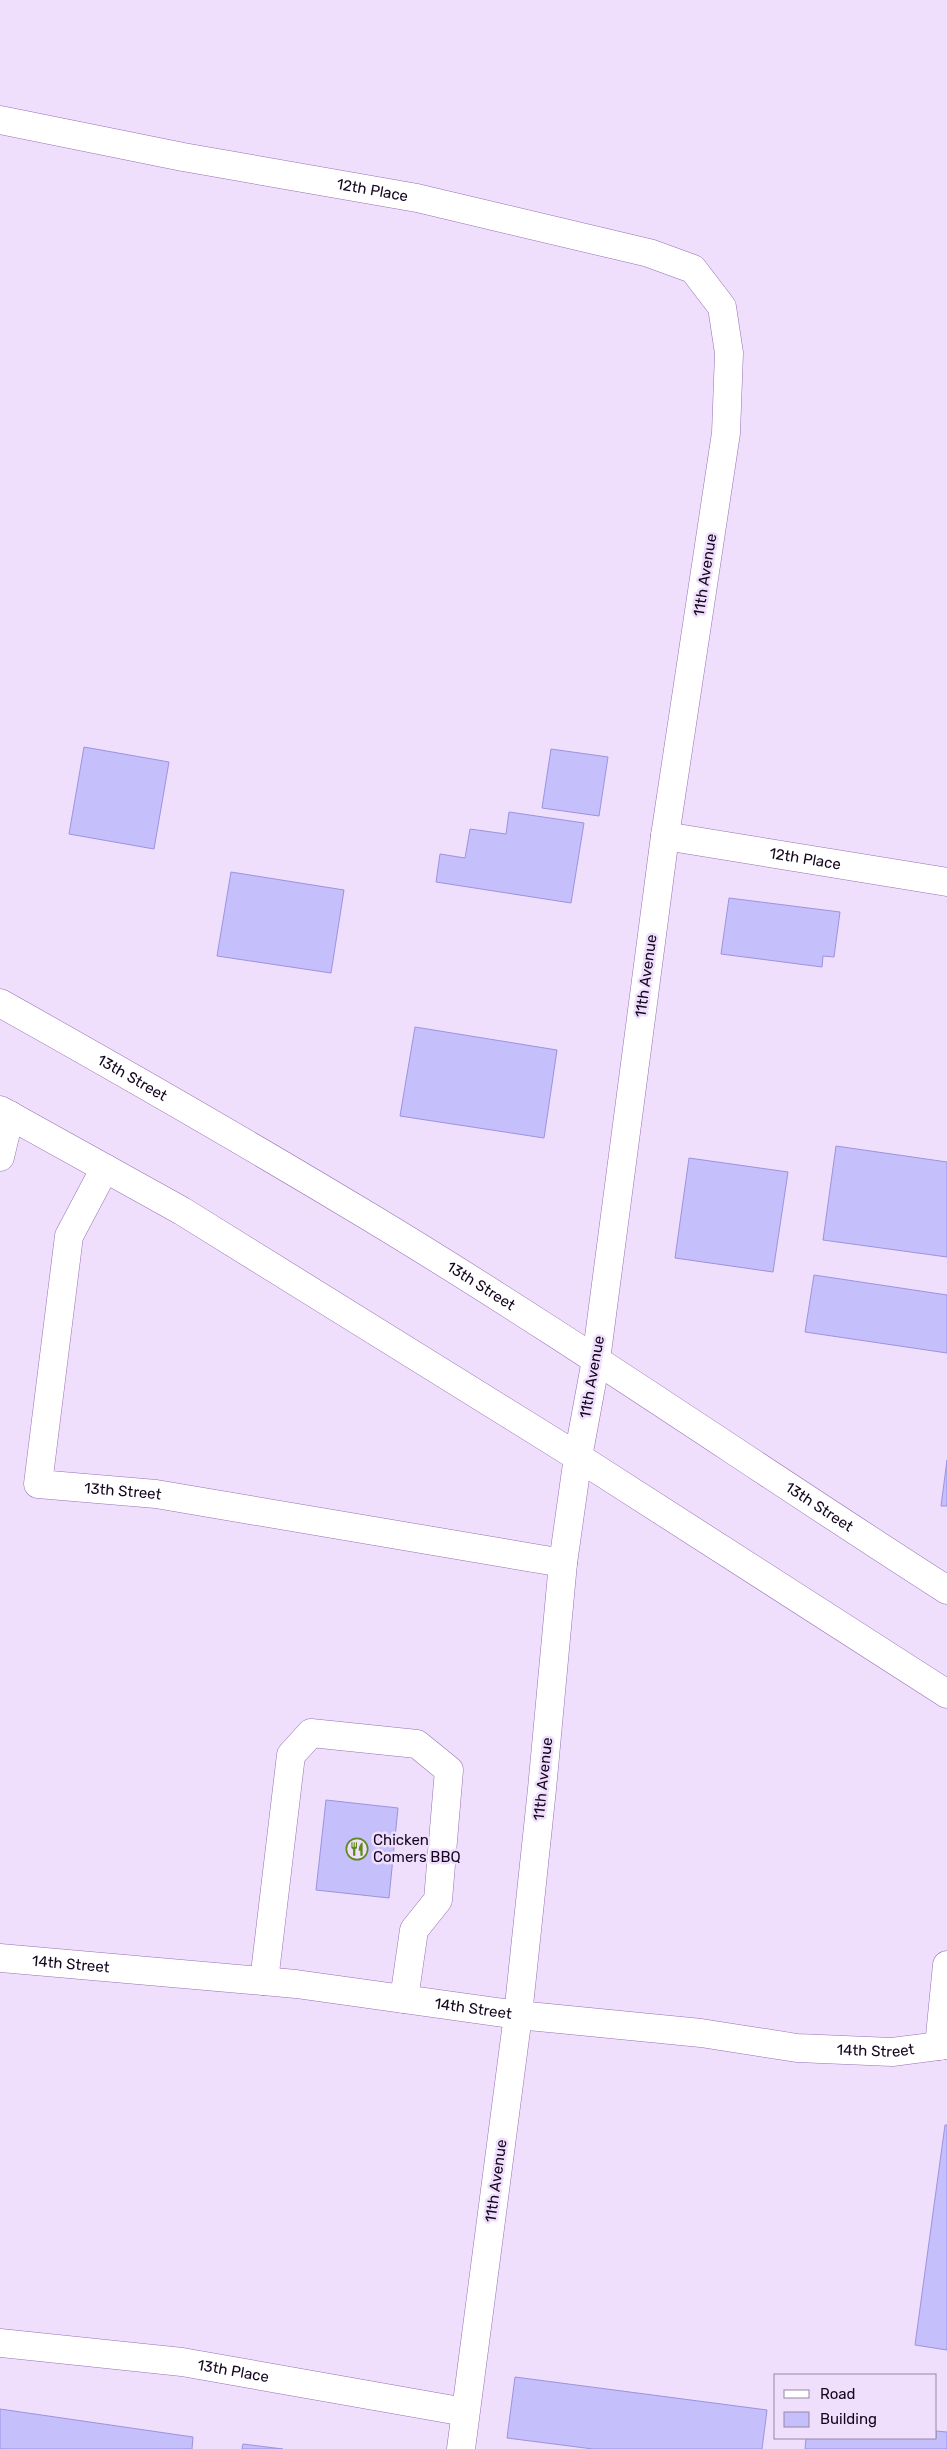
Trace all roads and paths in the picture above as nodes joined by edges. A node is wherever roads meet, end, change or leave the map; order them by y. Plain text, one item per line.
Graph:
1 (0, 120) edge
2 (722, 307) joint
3 (665, 836) junction
4 (947, 882) edge
5 (0, 1003) edge
6 (5, 1112) edge
7 (0, 1157) edge
8 (105, 1168) junction
9 (596, 1360) junction
10 (578, 1457) junction
11 (563, 1562) junction
12 (947, 1590) edge
13 (947, 1694) edge
14 (0, 1958) edge
15 (947, 1971) edge
16 (264, 1981) junction
17 (404, 1999) junction
18 (518, 2015) junction
19 (943, 2046) edge
20 (0, 2343) edge
21 (465, 2412) junction
22 (460, 2449) edge

1 - 2 street, 12th Place
2 - 3 street, 11th Avenue
3 - 4 street, 12th Place
3 - 9 street, 11th Avenue
5 - 9 street, 13th Street
6 - 7 street
6 - 8 street
8 - 10 street
8 - 11 street, 13th Street
9 - 10 street, 11th Avenue
9 - 12 street, 13th Street
10 - 11 street, 11th Avenue
10 - 13 street
11 - 18 street, 11th Avenue
14 - 16 street, 14th Street
15 - 19 street
16 - 17 street, 14th Street
16 - 17 street
17 - 18 street, 14th Street
18 - 19 street, 14th Street
18 - 21 street, 11th Avenue
20 - 21 street, 13th Place
21 - 22 street, 11th Avenue

